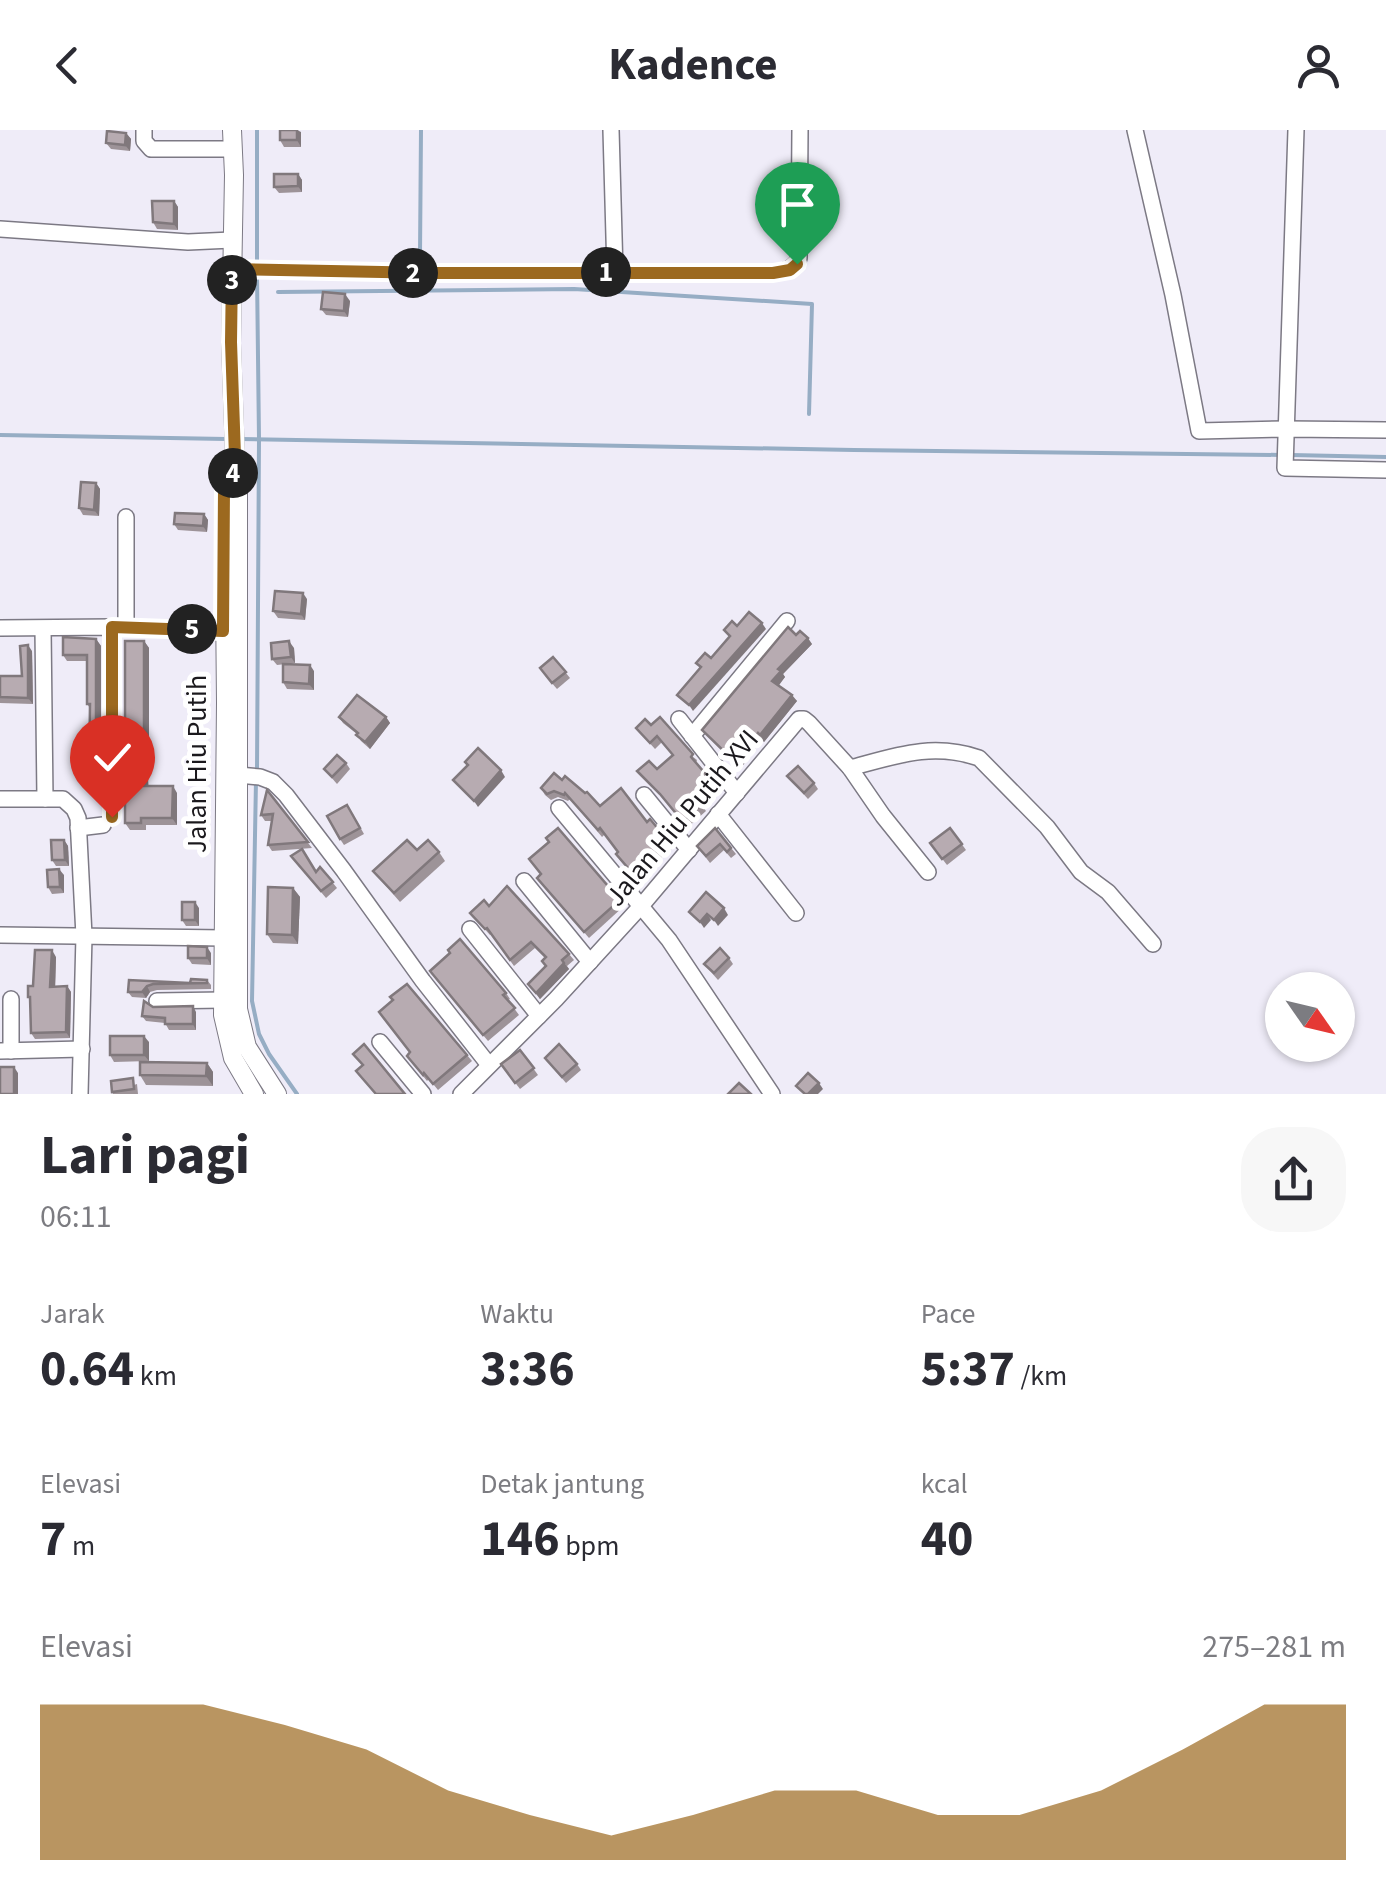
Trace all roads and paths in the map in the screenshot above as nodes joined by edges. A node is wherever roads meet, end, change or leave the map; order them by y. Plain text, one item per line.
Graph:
1 (144, 130) edge
2 (611, 130) edge
3 (800, 130) edge
4 (1135, 130) edge
5 (1296, 130) edge
6 (232, 140) edge
7 (0, 229) edge
8 (232, 240) junction
9 (232, 269) junction
10 (615, 272) junction
11 (1286, 429) junction
12 (1386, 430) edge
13 (1386, 470) edge
14 (233, 477) junction
15 (126, 517) dead end
16 (787, 621) dead end
17 (119, 627) junction
18 (0, 628) edge
19 (44, 628) junction
20 (223, 631) junction
21 (679, 719) dead end
22 (692, 736) junction
23 (850, 768) junction
24 (238, 775) junction
25 (737, 793) junction
26 (644, 796) dead end
27 (0, 799) edge
28 (45, 799) junction
29 (558, 808) dead end
30 (718, 814) junction
31 (78, 828) junction
32 (689, 850) junction
33 (231, 862) junction
34 (928, 872) dead end
35 (524, 881) dead end
36 (642, 905) junction
37 (796, 913) dead end
38 (470, 929) dead end
39 (0, 935) edge
40 (84, 936) junction
41 (224, 938) junction
42 (1154, 944) dead end
43 (590, 962) junction
44 (12, 999) dead end
45 (158, 1000) dead end
46 (223, 1000) junction
47 (539, 1016) junction
48 (380, 1042) dead end
49 (82, 1049) junction
50 (5, 1050) edge
51 (490, 1065) junction
52 (80, 1094) edge
53 (254, 1094) edge
54 (277, 1094) edge
55 (423, 1094) edge
56 (461, 1094) edge
57 (772, 1094) edge

1 - 6 street
2 - 10 street
3 - 10 street
4 - 11 street
5 - 11 street
6 - 8 street, Jalan Hiu Putih
7 - 8 street
8 - 9 street, Jalan Hiu Putih
9 - 10 street
9 - 14 street, Jalan Hiu Putih
11 - 12 street
11 - 13 street
14 - 20 street, Jalan Hiu Putih
14 - 24 street
15 - 17 street
16 - 22 street
17 - 19 street
17 - 20 street
17 - 31 street
18 - 19 street
19 - 28 street
20 - 33 street, Jalan Hiu Putih
21 - 22 street
22 - 25 street
23 - 25 street, Jalan Hiu Putih XVI
23 - 34 street, Jalan Hiu Putih XVI
23 - 42 street
24 - 33 street
24 - 51 street
25 - 30 street, Jalan Hiu Putih XVI
26 - 32 street
27 - 28 street
28 - 31 street
29 - 36 street
30 - 32 street, Jalan Hiu Putih XVI
30 - 37 street
31 - 40 street
32 - 36 street, Jalan Hiu Putih XVI
33 - 41 street, Jalan Hiu Putih
33 - 54 street
35 - 43 street
36 - 43 street, Jalan Hiu Putih XVI
36 - 57 street
38 - 47 street
39 - 40 street
40 - 41 street
40 - 49 street
41 - 46 street, Jalan Hiu Putih
43 - 47 street, Jalan Hiu Putih XVI
44 - 50 street
45 - 46 street
46 - 53 street, Jalan Hiu Putih
47 - 51 street, Jalan Hiu Putih XVI
48 - 55 street
49 - 50 street
49 - 52 street
51 - 56 street, Jalan Hiu Putih XVI

